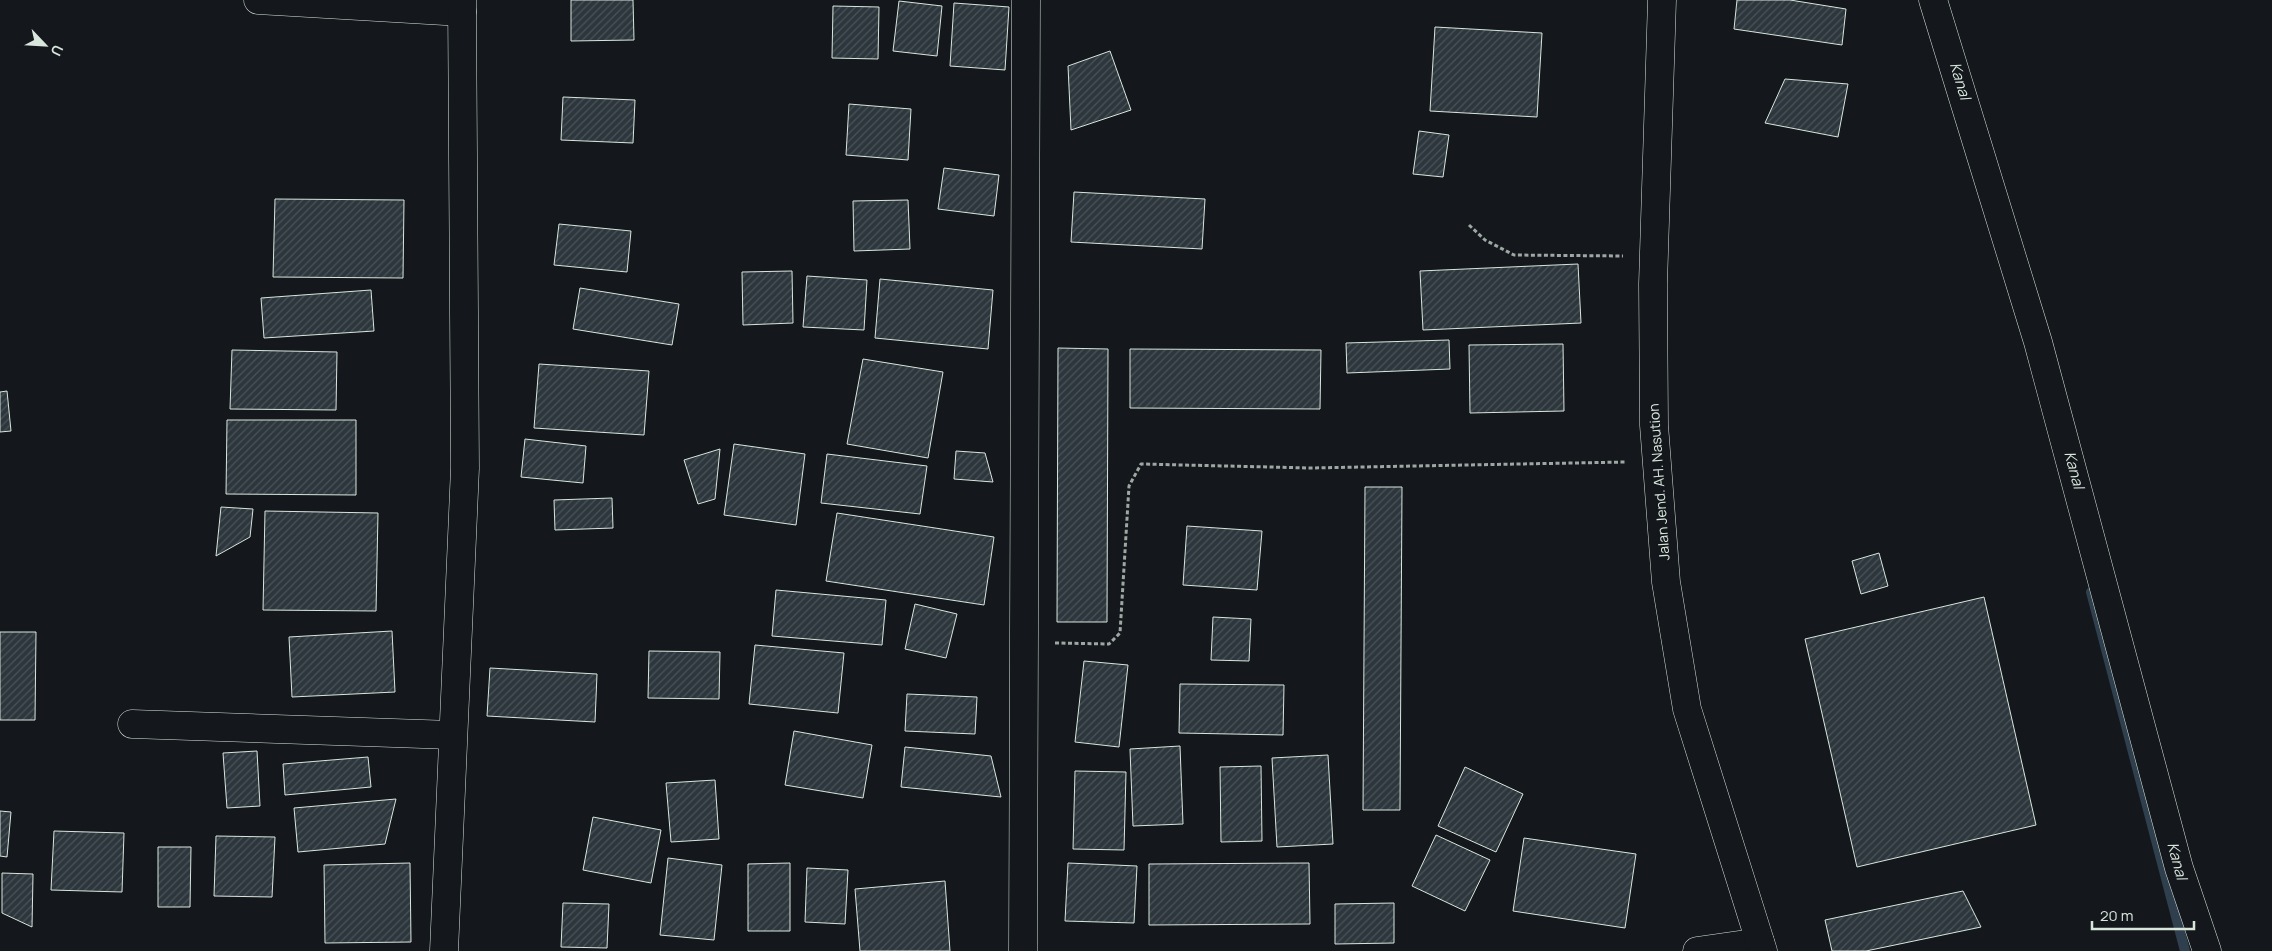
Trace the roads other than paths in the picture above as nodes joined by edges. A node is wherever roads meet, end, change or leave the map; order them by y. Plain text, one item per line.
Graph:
1 (258, 0) edge
2 (1026, 0) edge
3 (1662, 0) edge
4 (1933, 0) edge
5 (462, 6) edge
6 (132, 724) dead end
7 (452, 735) junction
8 (1762, 947) edge
9 (444, 951) edge
10 (1023, 951) edge
11 (1697, 951) edge
12 (2207, 951) edge

1 - 5 main road
2 - 10 main road
3 - 8 main road, Jalan Jend. AH. Nasution
4 - 12 main road
5 - 7 main road
6 - 7 main road
7 - 9 main road
8 - 11 main road

